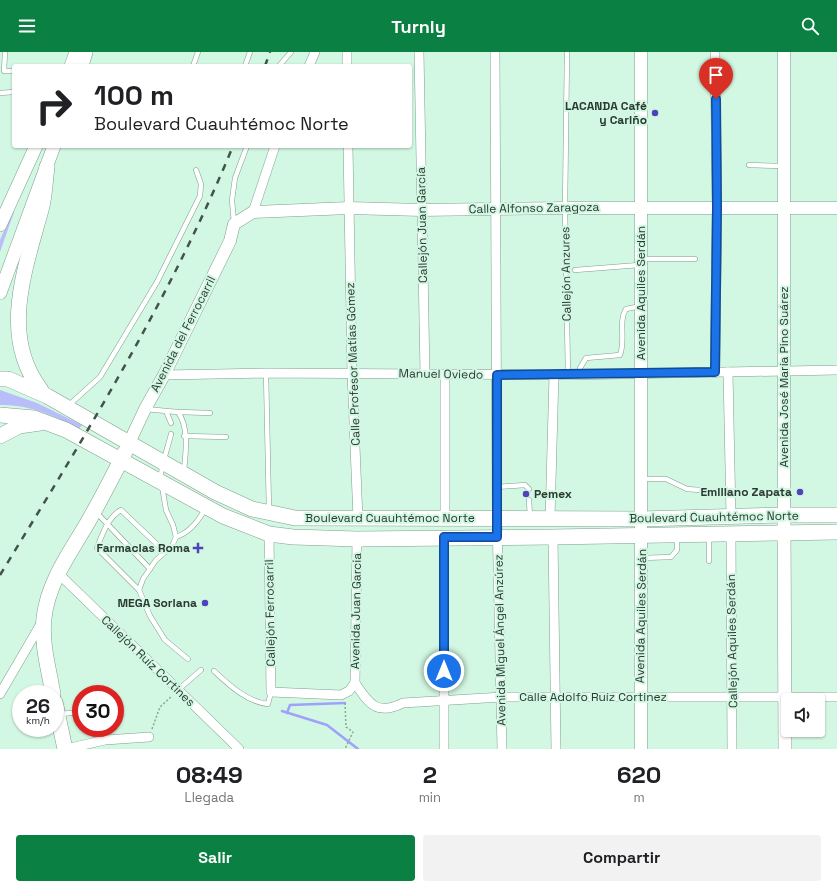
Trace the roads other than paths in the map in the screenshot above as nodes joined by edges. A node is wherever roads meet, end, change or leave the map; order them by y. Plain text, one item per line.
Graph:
1 (5, 52) edge
2 (76, 52) edge
3 (86, 52) edge
4 (198, 52) edge
5 (250, 52) edge
6 (291, 52) edge
7 (315, 52) edge
8 (347, 52) edge
9 (419, 52) edge
10 (495, 52) edge
11 (567, 52) edge
12 (641, 52) edge
13 (715, 52) edge
14 (784, 52) edge
15 (72, 64) edge
16 (83, 64) edge
17 (194, 64) edge
18 (246, 64) edge
19 (281, 64) edge
20 (310, 64) edge
21 (347, 64) edge
22 (2, 71) edge
23 (12, 92) edge
24 (0, 93) edge
25 (35, 148) edge
26 (53, 148) edge
27 (246, 148) edge
28 (274, 148) edge
29 (348, 148) edge
30 (749, 165) dead end
31 (784, 166) junction
32 (47, 167) junction
33 (196, 170) dead end
34 (717, 207) junction
35 (349, 208) junction
36 (564, 208) junction
37 (641, 208) junction
38 (837, 208) edge
39 (495, 209) junction
40 (784, 209) junction
41 (421, 210) junction
42 (253, 212) junction
43 (234, 224) junction
44 (0, 225) edge
45 (694, 259) dead end
46 (641, 262) junction
47 (575, 270) dead end
48 (0, 293) edge
49 (641, 306) junction
50 (784, 370) junction
51 (837, 370) edge
52 (715, 372) junction
53 (728, 372) junction
54 (266, 373) junction
55 (352, 373) junction
56 (640, 373) junction
57 (425, 374) junction
58 (445, 375) junction
59 (497, 375) junction
60 (554, 375) junction
61 (568, 375) junction
62 (581, 375) junction
63 (164, 376) junction
64 (3, 378) edge
65 (47, 396) junction
66 (67, 407) junction
67 (145, 409) junction
68 (166, 411) junction
69 (178, 412) junction
70 (210, 413) dead end
71 (0, 415) edge
72 (47, 422) junction
73 (171, 423) dead end
74 (171, 434) dead end
75 (0, 436) edge
76 (184, 436) junction
77 (226, 437) dead end
78 (129, 443) junction
79 (120, 461) junction
80 (164, 463) junction
81 (184, 474) junction
82 (641, 479) junction
83 (162, 483) junction
84 (497, 487) junction
85 (529, 489) dead end
86 (700, 490) dead end
87 (529, 500) dead end
88 (206, 508) junction
89 (94, 511) junction
90 (269, 513) junction
91 (784, 514) junction
92 (837, 515) edge
93 (731, 516) junction
94 (445, 518) junction
95 (496, 518) junction
96 (531, 518) junction
97 (550, 518) junction
98 (358, 519) junction
99 (642, 519) junction
100 (108, 524) junction
101 (785, 532) junction
102 (837, 532) edge
103 (709, 533) junction
104 (731, 533) junction
105 (269, 534) junction
106 (677, 534) junction
107 (642, 535) junction
108 (176, 537) junction
109 (444, 537) junction
110 (497, 537) junction
111 (553, 537) junction
112 (357, 539) junction
113 (165, 552) junction
114 (642, 558) junction
115 (709, 561) dead end
116 (150, 569) junction
117 (58, 573) junction
118 (139, 590) junction
119 (43, 620) junction
120 (188, 659) dead end
121 (201, 670) dead end
122 (214, 672) dead end
123 (355, 683) junction
124 (51, 685) edge
125 (178, 690) junction
126 (271, 692) junction
127 (786, 693) edge
128 (0, 694) edge
129 (781, 696) edge
130 (825, 696) edge
131 (837, 696) edge
132 (502, 697) junction
133 (556, 697) junction
134 (733, 697) junction
135 (641, 698) junction
136 (444, 701) junction
137 (63, 737) edge
138 (149, 737) road end
139 (785, 737) edge
140 (66, 749) edge
141 (239, 749) edge
142 (444, 749) edge
143 (502, 749) edge
144 (556, 749) edge
145 (641, 749) edge
146 (732, 749) edge
147 (785, 749) edge

1 - 22 lane
2 - 15 main road
3 - 16 main road
4 - 17 lane
5 - 18 lane
6 - 19 lane
7 - 20 street
8 - 21 street
9 - 41 street, Callejón Juan García
10 - 39 street, Avenida Miguel Ángel Anzúrez
11 - 36 lane, Callejón Anzures
12 - 37 street, Avenida Aquiles Serdán
13 - 34 street
14 - 31 street, Avenida José María Pino Suárez
23 - 24 lane
25 - 44 main road
26 - 32 main road
27 - 43 lane
28 - 42 street
29 - 35 street, Calle Profesor Matías Gómez
30 - 31 lane
31 - 40 street, Avenida José María Pino Suárez
32 - 48 main road
32 - 65 main road
33 - 66 lane
34 - 37 street, Calle Alfonso Zaragoza
34 - 40 street, Calle Alfonso Zaragoza
34 - 52 street
35 - 41 street, Calle Alfonso Zaragoza
35 - 42 street, Calle Alfonso Zaragoza
35 - 55 street, Calle Profesor Matías Gómez
36 - 37 street, Calle Alfonso Zaragoza
36 - 39 street, Calle Alfonso Zaragoza
36 - 61 lane, Callejón Anzures
37 - 46 street, Avenida Aquiles Serdán
38 - 40 street, Calle Alfonso Zaragoza
39 - 41 street, Calle Alfonso Zaragoza
39 - 59 street, Avenida Miguel Ángel Anzúrez
40 - 50 street, Avenida José María Pino Suárez
41 - 57 street, Callejón Juan García
42 - 43 street, Calle Alfonso Zaragoza
43 - 63 street, Avenida del Ferrocarril
45 - 46 lane
46 - 47 lane
46 - 49 street, Avenida Aquiles Serdán
49 - 56 street, Avenida Aquiles Serdán
49 - 62 lane
50 - 51 street, Manuel Oviedo
50 - 53 street, Manuel Oviedo
50 - 91 street, Avenida José María Pino Suárez
52 - 53 street, Manuel Oviedo
52 - 56 street, Manuel Oviedo
53 - 93 street
54 - 55 street, Manuel Oviedo
54 - 63 street, Manuel Oviedo
54 - 90 lane
55 - 57 street, Manuel Oviedo
55 - 98 street, Calle Profesor Matías Gómez
56 - 62 street, Manuel Oviedo
56 - 82 street, Avenida Aquiles Serdán
57 - 58 street, Manuel Oviedo
58 - 59 street, Manuel Oviedo
58 - 94 street
59 - 60 street, Manuel Oviedo
59 - 84 street, Avenida Miguel Ángel Anzúrez
60 - 61 street, Manuel Oviedo
60 - 97 street
61 - 62 street, Manuel Oviedo
63 - 67 street, Avenida del Ferrocarril
64 - 65 main road, Boulevard Cuauhtémoc Norte
65 - 66 main road, Boulevard Cuauhtémoc Norte
66 - 78 main road, Boulevard Cuauhtémoc Norte
67 - 68 lane
67 - 78 street, Avenida del Ferrocarril
68 - 69 lane
68 - 73 lane
69 - 70 lane
69 - 76 lane
71 - 72 main road, Boulevard Cuauhtémoc Norte
72 - 75 main road
72 - 79 main road, Boulevard Cuauhtémoc Norte
74 - 80 lane
76 - 77 lane
76 - 81 lane
78 - 79 main road
78 - 80 main road, Boulevard Cuauhtémoc Norte
79 - 83 main road, Boulevard Cuauhtémoc Norte
79 - 89 main road
80 - 81 main road, Boulevard Cuauhtémoc Norte
80 - 83 lane
81 - 90 main road, Boulevard Cuauhtémoc Norte
82 - 86 lane
82 - 99 street, Avenida Aquiles Serdán
83 - 88 main road, Boulevard Cuauhtémoc Norte
83 - 108 lane
84 - 85 lane
84 - 95 street, Avenida Miguel Ángel Anzúrez
87 - 96 lane
88 - 105 main road, Boulevard Cuauhtémoc Norte
88 - 108 lane
89 - 100 lane
89 - 117 main road
90 - 98 main road, Boulevard Cuauhtémoc Norte
91 - 92 main road, Boulevard Cuauhtémoc Norte
91 - 93 main road, Boulevard Cuauhtémoc Norte
91 - 101 main road, Avenida José María Pino Suárez
93 - 99 main road, Boulevard Cuauhtémoc Norte
94 - 95 main road, Boulevard Cuauhtémoc Norte
94 - 98 main road, Boulevard Cuauhtémoc Norte
95 - 96 main road, Boulevard Cuauhtémoc Norte
95 - 110 street, Avenida Miguel Ángel Anzúrez
96 - 97 main road, Boulevard Cuauhtémoc Norte
97 - 99 main road, Boulevard Cuauhtémoc Norte
99 - 107 street, Avenida Aquiles Serdán
100 - 113 lane
100 - 116 lane
100 - 118 lane
101 - 102 main road, Boulevard Cuauhtémoc Norte
101 - 104 main road, Boulevard Cuauhtémoc Norte
101 - 127 main road, Avenida José María Pino Suárez
103 - 104 main road, Boulevard Cuauhtémoc Norte
103 - 106 main road, Boulevard Cuauhtémoc Norte
103 - 115 lane
104 - 134 street, Callejón Aquiles Serdán
105 - 112 main road, Boulevard Cuauhtémoc Norte
105 - 126 street, Callejón Ferrocarril
106 - 107 main road, Boulevard Cuauhtémoc Norte
106 - 114 lane
107 - 111 main road, Boulevard Cuauhtémoc Norte
107 - 114 street, Avenida Aquiles Serdán
108 - 113 lane
109 - 110 main road, Boulevard Cuauhtémoc Norte
109 - 112 main road, Boulevard Cuauhtémoc Norte
109 - 136 street
110 - 111 main road, Boulevard Cuauhtémoc Norte
110 - 132 street, Avenida Miguel Ángel Anzúrez
111 - 133 street
112 - 123 street, Avenida Juan Garcia
113 - 116 lane
114 - 135 street, Avenida Aquiles Serdán
116 - 118 lane
117 - 119 main road
117 - 125 street, Callejón Ruíz Cortines
118 - 120 lane
119 - 124 main road
119 - 128 street
121 - 125 lane
122 - 126 lane
123 - 126 street
123 - 136 street, Calle Adolfo Ruíz Cortinez
125 - 141 street, Callejón Ruíz Cortines
129 - 134 street, Calle Adolfo Ruíz Cortinez
130 - 131 street, Calle Adolfo Ruíz Cortinez
132 - 133 street, Calle Adolfo Ruíz Cortinez
132 - 136 street, Calle Adolfo Ruíz Cortinez
132 - 143 street, Avenida Miguel Ángel Anzúrez
133 - 135 street, Calle Adolfo Ruíz Cortinez
133 - 144 street
134 - 135 street, Calle Adolfo Ruíz Cortinez
134 - 146 street, Callejón Aquiles Serdán
135 - 145 street, Avenida Aquiles Serdán
136 - 142 street
137 - 140 main road
138 - 140 street
139 - 147 main road, Avenida José María Pino Suárez

